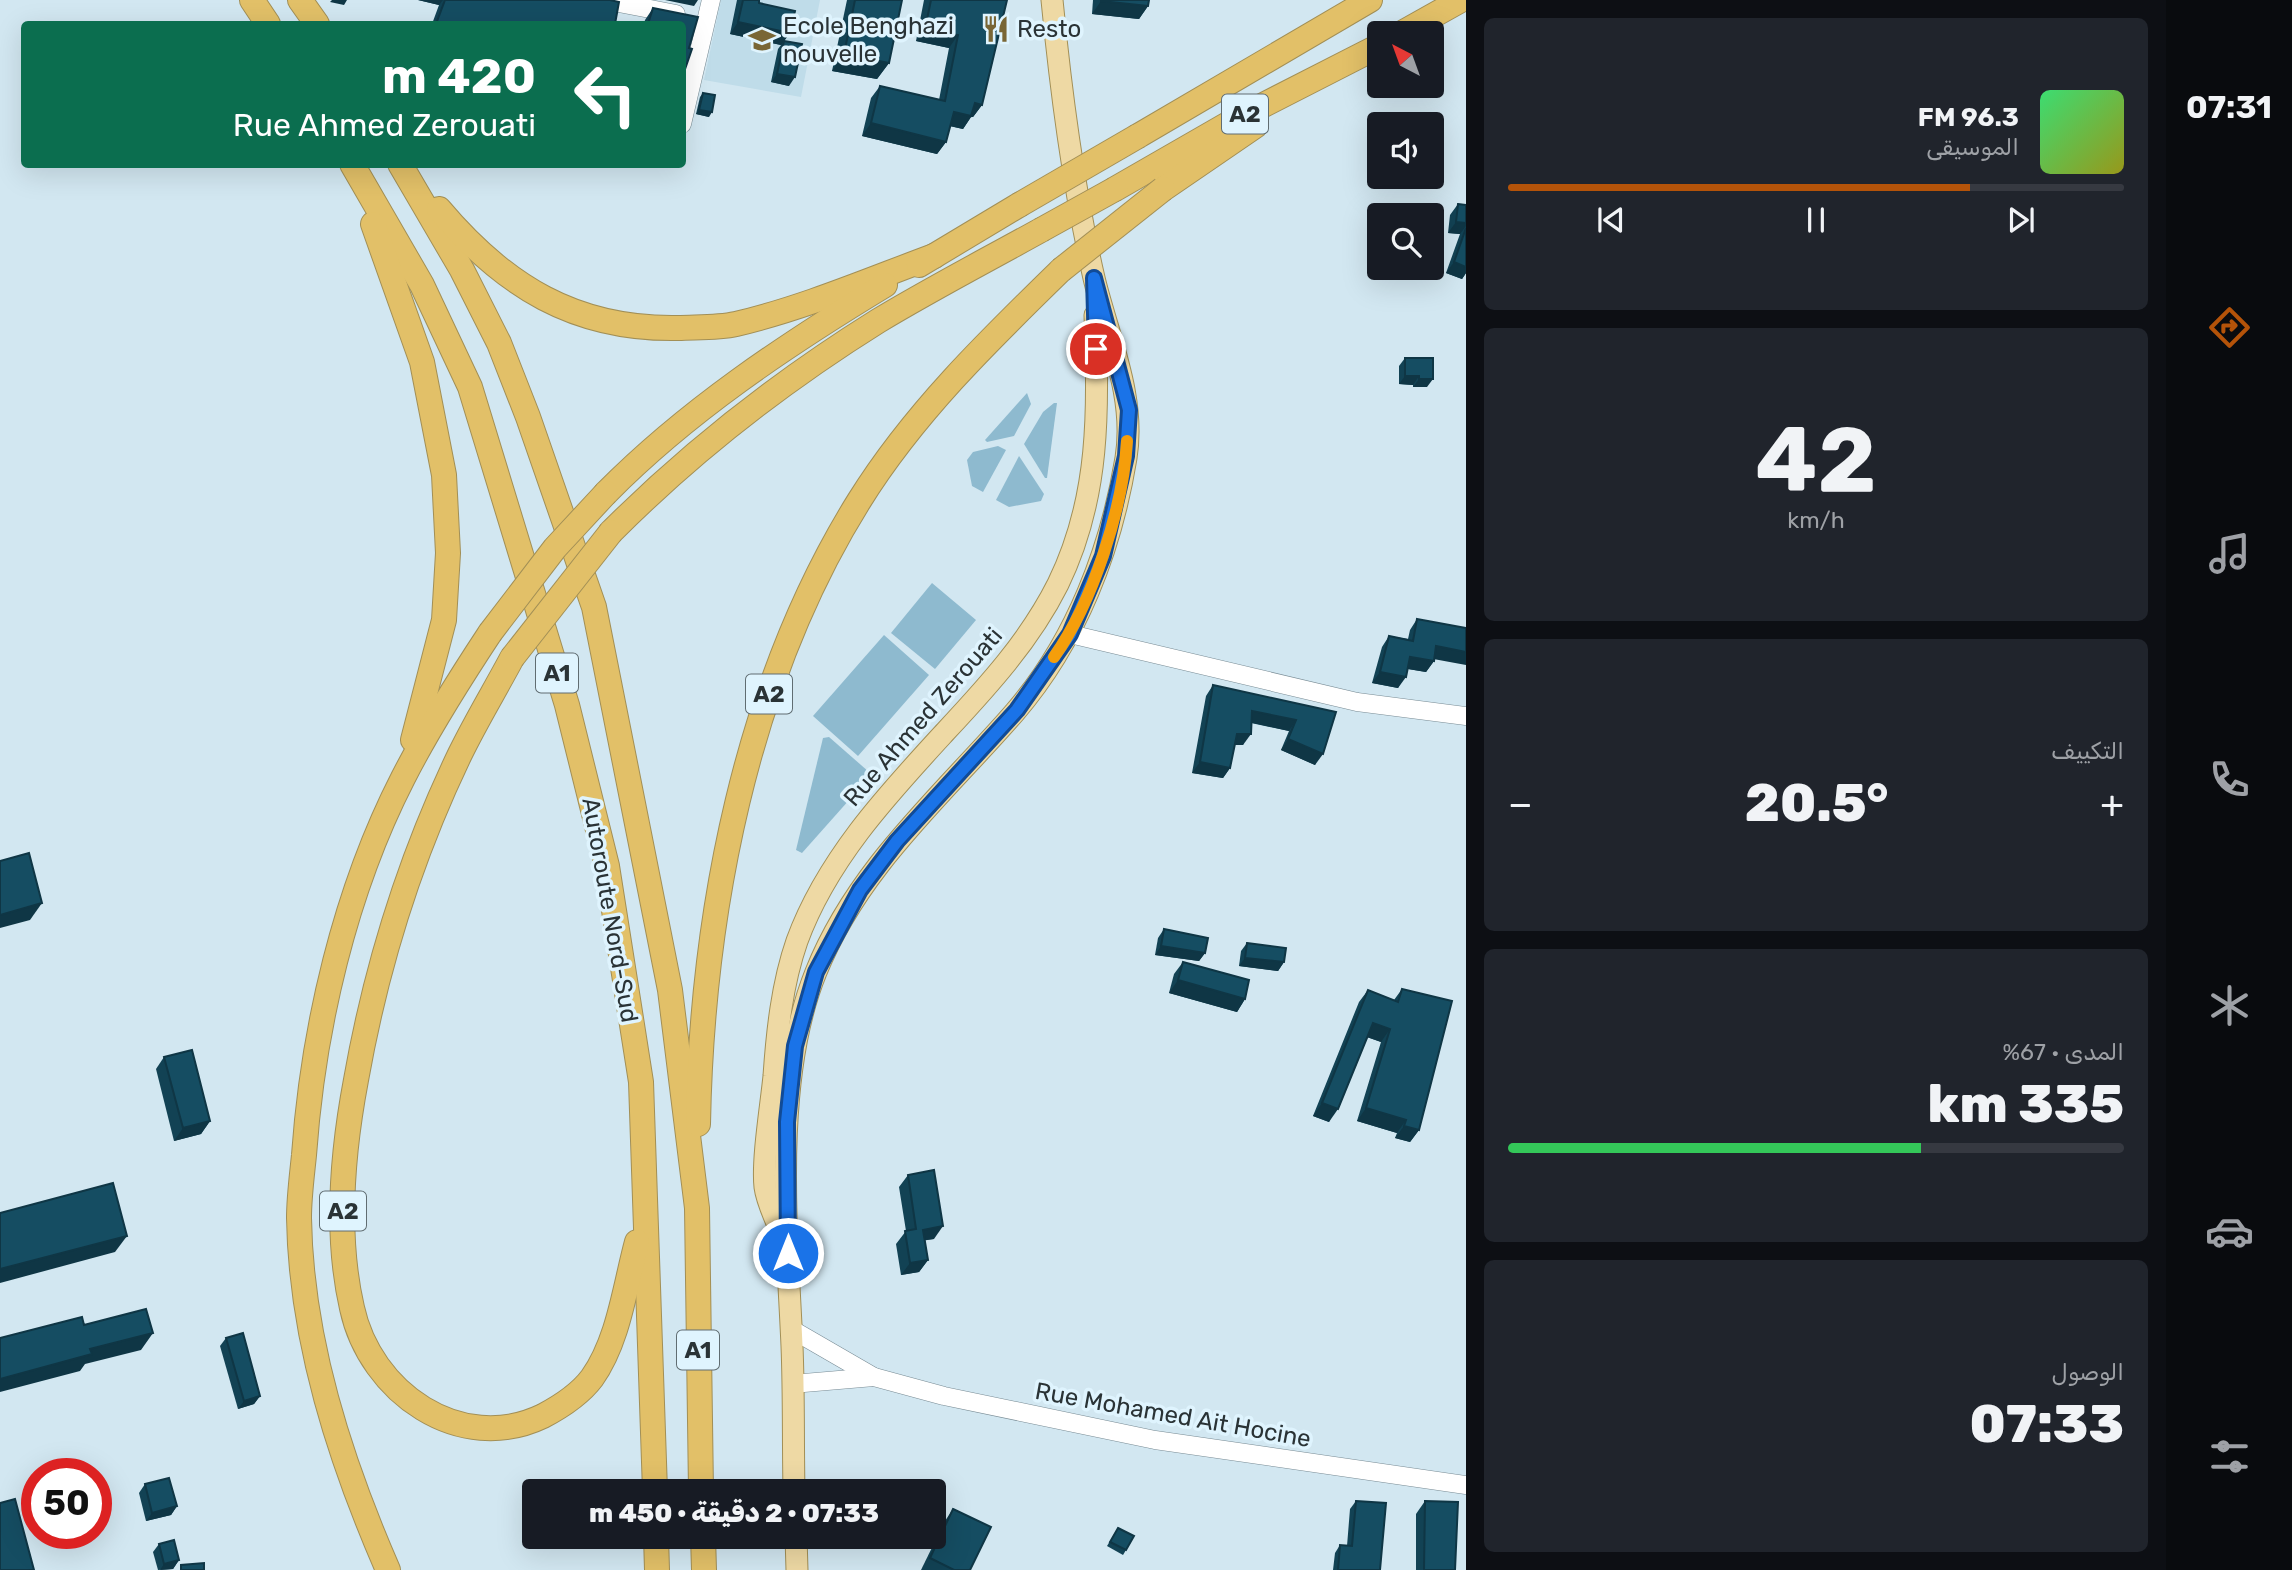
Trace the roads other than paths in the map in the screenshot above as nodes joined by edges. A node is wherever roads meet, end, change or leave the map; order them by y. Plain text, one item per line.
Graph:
1 (252, 0) edge
2 (300, 0) edge
3 (603, 0) edge
4 (711, 0) edge
5 (1052, 0) edge
6 (1370, 0) edge
7 (1461, 0) edge
8 (707, 20) junction
9 (266, 21) edge
10 (315, 21) edge
11 (1423, 21) edge
12 (1367, 52) edge
13 (1367, 54) edge
14 (686, 107) edge
15 (353, 168) edge
16 (354, 168) edge
17 (403, 168) edge
18 (405, 168) edge
19 (933, 256) junction
20 (1094, 278) junction
21 (1070, 634) junction
22 (1466, 716) edge
23 (402, 779) junction
24 (697, 1208) junction
25 (644, 1214) junction
26 (788, 1253) junction
27 (791, 1329) junction
28 (874, 1377) junction
29 (792, 1384) junction
30 (655, 1479) edge
31 (702, 1479) edge
32 (794, 1479) edge
33 (1466, 1485) edge
34 (656, 1549) edge
35 (703, 1549) edge
36 (796, 1549) edge
37 (388, 1570) edge
38 (657, 1570) edge
39 (704, 1570) edge
40 (797, 1570) edge

1 - 9 highway
2 - 10 highway
3 - 8 street
4 - 8 street
5 - 20 main road
6 - 19 highway, A2, bridge
7 - 11 highway
8 - 14 street
12 - 25 highway, A2, bridge
13 - 24 highway, A2, bridge
15 - 23 highway
16 - 25 highway, Autoroute Nord-Sud / A1
17 - 24 highway, Autoroute Nord-Sud / A1
18 - 19 highway
19 - 23 highway, bridge
20 - 21 main road, Rue Ahmed Zerouati
20 - 26 main road, Rue Ahmed Zerouati
21 - 22 street
21 - 26 main road, Rue Ahmed Zerouati
23 - 37 highway
24 - 31 highway, Autoroute Nord-Sud / A1
25 - 30 highway, Autoroute Nord-Sud / A1
26 - 27 main road, Rue Ahmed Zerouati
27 - 28 street
27 - 29 main road, Rue Ahmed Zerouati
28 - 29 street
28 - 33 street, Rue Mohamed Ait Hocine
29 - 32 main road, Rue Ahmed Zerouati
34 - 38 highway
35 - 39 highway
36 - 40 main road

